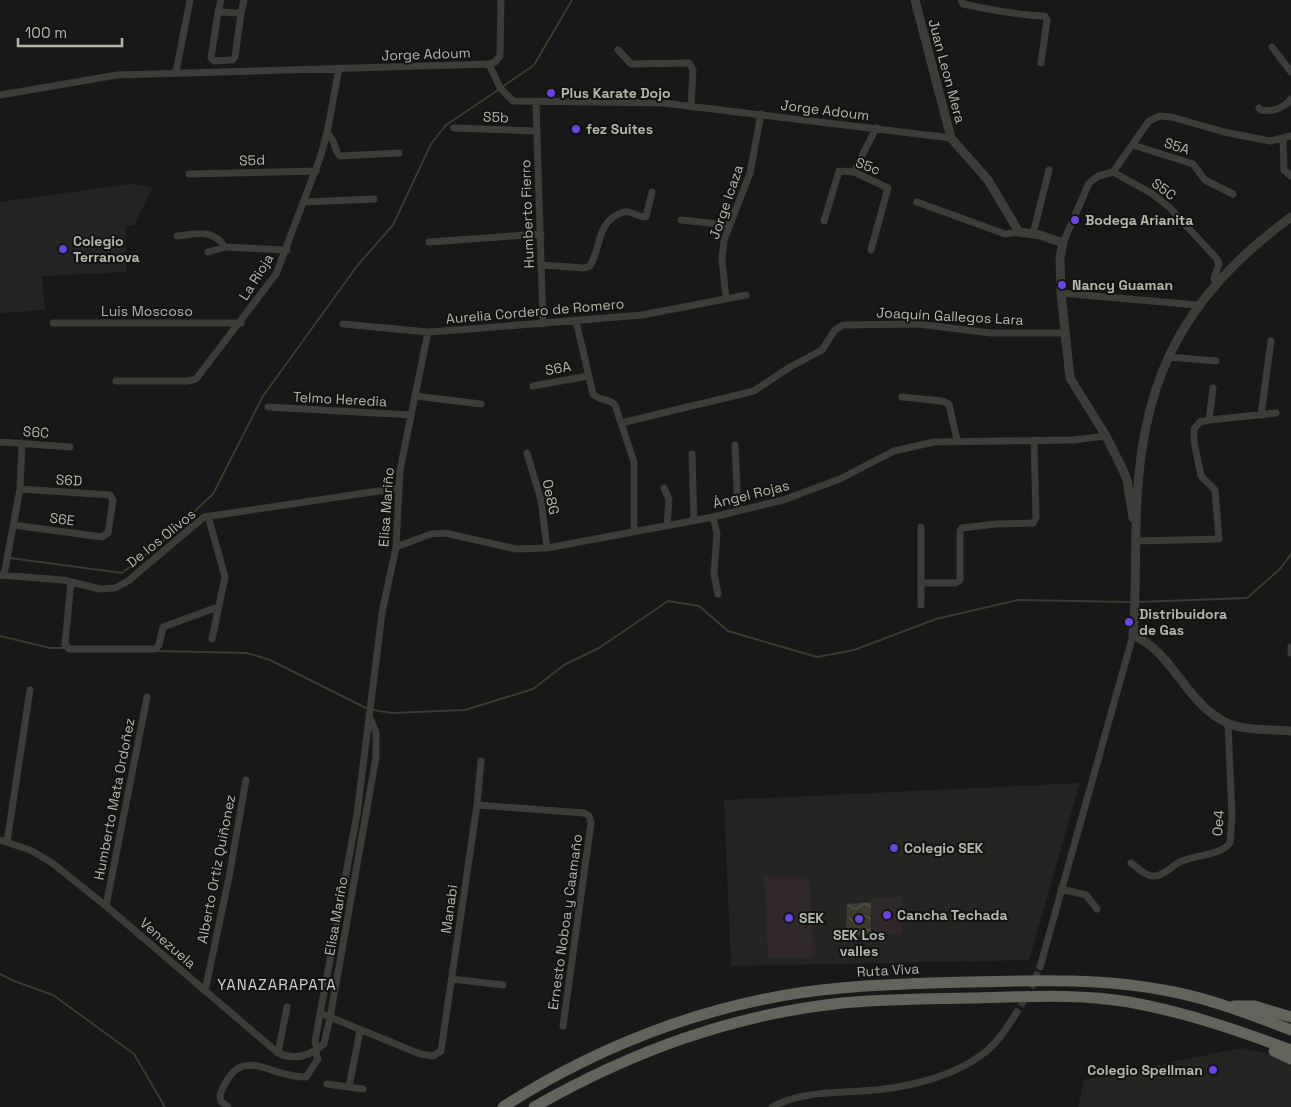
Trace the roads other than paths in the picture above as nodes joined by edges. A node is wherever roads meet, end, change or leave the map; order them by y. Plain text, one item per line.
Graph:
1 (190, 0) edge
2 (221, 0) edge
3 (244, 0) edge
4 (501, 0) edge
5 (915, 0) edge
6 (961, 0) edge
7 (218, 12) junction
8 (241, 13) junction
9 (1272, 47) dead end
10 (618, 50) dead end
11 (226, 61) junction
12 (1041, 63) dead end
13 (490, 67) junction
14 (339, 68) junction
15 (176, 72) junction
16 (224, 72) junction
17 (1291, 72) edge
18 (0, 95) edge
19 (1291, 100) edge
20 (536, 103) junction
21 (691, 106) junction
22 (1259, 108) dead end
23 (761, 114) junction
24 (454, 128) dead end
25 (876, 128) junction
26 (537, 131) junction
27 (327, 133) junction
28 (1291, 136) edge
29 (951, 138) junction
30 (1283, 138) junction
31 (1133, 145) junction
32 (399, 153) dead end
33 (1050, 170) dead end
34 (316, 171) junction
35 (854, 172) junction
36 (1114, 172) junction
37 (189, 174) dead end
38 (1291, 176) edge
39 (652, 192) dead end
40 (1233, 194) dead end
41 (374, 199) dead end
42 (305, 202) junction
43 (917, 202) dead end
44 (681, 220) dead end
45 (1290, 220) edge
46 (824, 221) dead end
47 (728, 225) junction
48 (1019, 232) junction
49 (541, 234) junction
50 (1032, 234) junction
51 (177, 236) dead end
52 (429, 242) dead end
53 (1063, 243) junction
54 (225, 247) junction
55 (287, 250) junction
56 (871, 250) dead end
57 (208, 252) dead end
58 (542, 265) junction
59 (1216, 282) junction
60 (1061, 293) junction
61 (746, 295) dead end
62 (726, 298) junction
63 (1197, 305) junction
64 (576, 321) junction
65 (53, 323) dead end
66 (241, 323) junction
67 (343, 324) dead end
68 (543, 324) junction
69 (428, 332) junction
70 (1065, 333) junction
71 (1271, 342) dead end
72 (1169, 357) junction
73 (1216, 361) dead end
74 (588, 376) junction
75 (116, 381) dead end
76 (532, 386) dead end
77 (1213, 388) dead end
78 (415, 396) junction
79 (902, 397) dead end
80 (481, 404) dead end
81 (268, 407) dead end
82 (1276, 413) dead end
83 (1261, 415) junction
84 (411, 416) junction
85 (1209, 420) junction
86 (621, 423) junction
87 (1106, 436) junction
88 (957, 440) junction
89 (1034, 440) junction
90 (0, 442) edge
91 (24, 444) junction
92 (735, 445) dead end
93 (70, 447) dead end
94 (526, 453) dead end
95 (692, 454) dead end
96 (399, 488) junction
97 (664, 488) dead end
98 (22, 489) junction
99 (738, 511) junction
100 (208, 516) junction
101 (713, 517) junction
102 (694, 520) junction
103 (15, 526) junction
104 (667, 526) junction
105 (921, 527) dead end
106 (1136, 528) junction
107 (634, 532) junction
108 (107, 535) joint
109 (1136, 542) junction
110 (396, 547) junction
111 (547, 548) junction
112 (4, 575) edge
113 (71, 582) junction
114 (922, 583) junction
115 (718, 594) dead end
116 (921, 605) dead end
117 (214, 608) dead end
118 (1133, 635) junction
119 (212, 639) dead end
120 (1291, 647) edge
121 (1291, 653) edge
122 (30, 690) dead end
123 (147, 697) dead end
124 (369, 715) junction
125 (1228, 723) junction
126 (1291, 731) edge
127 (481, 762) dead end
128 (246, 780) dead end
129 (360, 791) junction
130 (370, 792) junction
131 (477, 805) junction
132 (3, 841) edge
133 (1131, 863) dead end
134 (1061, 889) junction
135 (106, 906) junction
136 (1097, 909) dead end
137 (1040, 967) tunnel mouth
138 (452, 978) junction
139 (503, 985) dead end
140 (205, 991) junction
141 (287, 1007) dead end
142 (1230, 1007) junction
143 (1164, 1010) junction
144 (320, 1013) junction
145 (1016, 1015) tunnel mouth
146 (1291, 1017) edge
147 (330, 1018) junction
148 (564, 1026) dead end
149 (1291, 1030) edge
150 (360, 1031) junction
151 (1291, 1050) edge
152 (316, 1051) junction
153 (278, 1053) junction
154 (1291, 1059) edge
155 (327, 1084) dead end
156 (350, 1087) junction
157 (363, 1089) dead end
158 (228, 1107) edge
159 (503, 1107) edge
160 (534, 1107) edge
161 (772, 1107) edge

1 - 15 street
2 - 7 street
3 - 8 street
4 - 13 street
5 - 29 street, Juan Leon Mera
6 - 12 street
7 - 8 street
7 - 11 street
8 - 11 street
9 - 17 street
10 - 21 street
11 - 16 street
13 - 14 street, Jorge Adoum
13 - 20 street, Jorge Adoum
14 - 16 street, Jorge Adoum
14 - 27 street, La Rioja
15 - 16 street, Jorge Adoum
15 - 18 street, Jorge Adoum
19 - 22 street
20 - 21 street, Jorge Adoum
20 - 26 street, Humberto Fierro
21 - 23 street, Jorge Adoum
23 - 25 street, Jorge Adoum
23 - 47 street, Jorge Icaza
24 - 26 street, S5b
25 - 29 street, Jorge Adoum
25 - 35 street
26 - 49 street, Humberto Fierro
27 - 32 street
27 - 34 street, La Rioja
28 - 30 street
29 - 48 street, Juan Leon Mera
30 - 31 street
30 - 38 street
31 - 36 street
31 - 40 street, S5A
33 - 50 street
34 - 37 street, S5d
34 - 42 street, La Rioja
35 - 46 street, S5c
35 - 56 street, S5c
36 - 53 street
36 - 59 street, S5C
39 - 58 street
41 - 42 street
42 - 55 street, La Rioja
43 - 48 street
44 - 47 street
45 - 59 street
47 - 62 street, Jorge Icaza
48 - 50 street
49 - 52 street
49 - 58 street, Humberto Fierro
50 - 53 street
51 - 54 street
53 - 60 street
54 - 55 street
54 - 57 street
55 - 66 street, La Rioja
58 - 68 street, Humberto Fierro
59 - 63 street
60 - 63 street
60 - 70 street
61 - 62 street, Aurelia Cordero de Romero
62 - 64 street, Aurelia Cordero de Romero
63 - 72 street
64 - 68 street, Aurelia Cordero de Romero
64 - 74 street
65 - 66 street, Luis Moscoso
66 - 75 street, La Rioja
67 - 69 street, Aurelia Cordero de Romero
68 - 69 street, Aurelia Cordero de Romero
69 - 78 street, Elisa Mariño
70 - 86 street, Joaquín Gallegos Lara
70 - 87 street
71 - 83 street
72 - 73 street
72 - 106 street
74 - 76 street, S6A
74 - 86 street
77 - 85 street
78 - 80 street
78 - 84 street, Elisa Mariño
79 - 88 street
81 - 84 street, Telmo Heredia
82 - 83 street
83 - 85 street
84 - 96 street, Elisa Mariño
85 - 109 street
86 - 107 street
87 - 89 street, Ángel Rojas
87 - 106 street
88 - 89 street, Ángel Rojas
88 - 99 street, Ángel Rojas
89 - 114 street
90 - 91 street, S6C
91 - 93 street, S6C
91 - 98 street
92 - 99 street
94 - 111 street, Oe8G
95 - 102 street
96 - 100 street, De los Olivos
96 - 110 street, Elisa Mariño
97 - 104 street
98 - 103 street
98 - 108 street, S6D
99 - 101 street, Ángel Rojas
100 - 113 street, De los Olivos
100 - 119 street
101 - 102 street, Ángel Rojas
101 - 115 street
102 - 104 street, Ángel Rojas
103 - 108 street, S6E
103 - 112 street
104 - 107 street, Ángel Rojas
105 - 114 street
106 - 109 street
107 - 111 street, Ángel Rojas
109 - 118 street
110 - 111 street, Ángel Rojas
110 - 124 street, Elisa Mariño
112 - 113 street, De los Olivos
113 - 117 street
114 - 116 street
118 - 125 street
118 - 134 street
120 - 121 street
122 - 132 street
123 - 135 street, Humberto Mata Ordoñez
124 - 129 street, Elisa Mariño
124 - 130 street, Elisa Mariño
125 - 126 street
125 - 133 street, Oe4
127 - 131 street, Manabi
128 - 140 street, Alberto Ortiz Quiñonez
129 - 130 street
129 - 144 street, Elisa Mariño
130 - 147 street, Elisa Mariño
131 - 138 street, Manabi
131 - 148 street, Ernesto Noboa y Caamaño
132 - 135 street, Venezuela
134 - 136 street
134 - 137 street
135 - 140 street, Venezuela
138 - 139 street
138 - 150 street, Manabi
140 - 153 street, Venezuela
141 - 153 street
142 - 146 highway
142 - 149 highway, Ruta Viva
142 - 159 highway, Ruta Viva
143 - 151 highway
143 - 154 highway
143 - 160 highway
144 - 147 street
144 - 152 street, Elisa Mariño
145 - 161 street
147 - 150 street
147 - 152 street, Elisa Mariño
150 - 156 street
152 - 153 street
152 - 158 street
155 - 156 street
156 - 157 street

